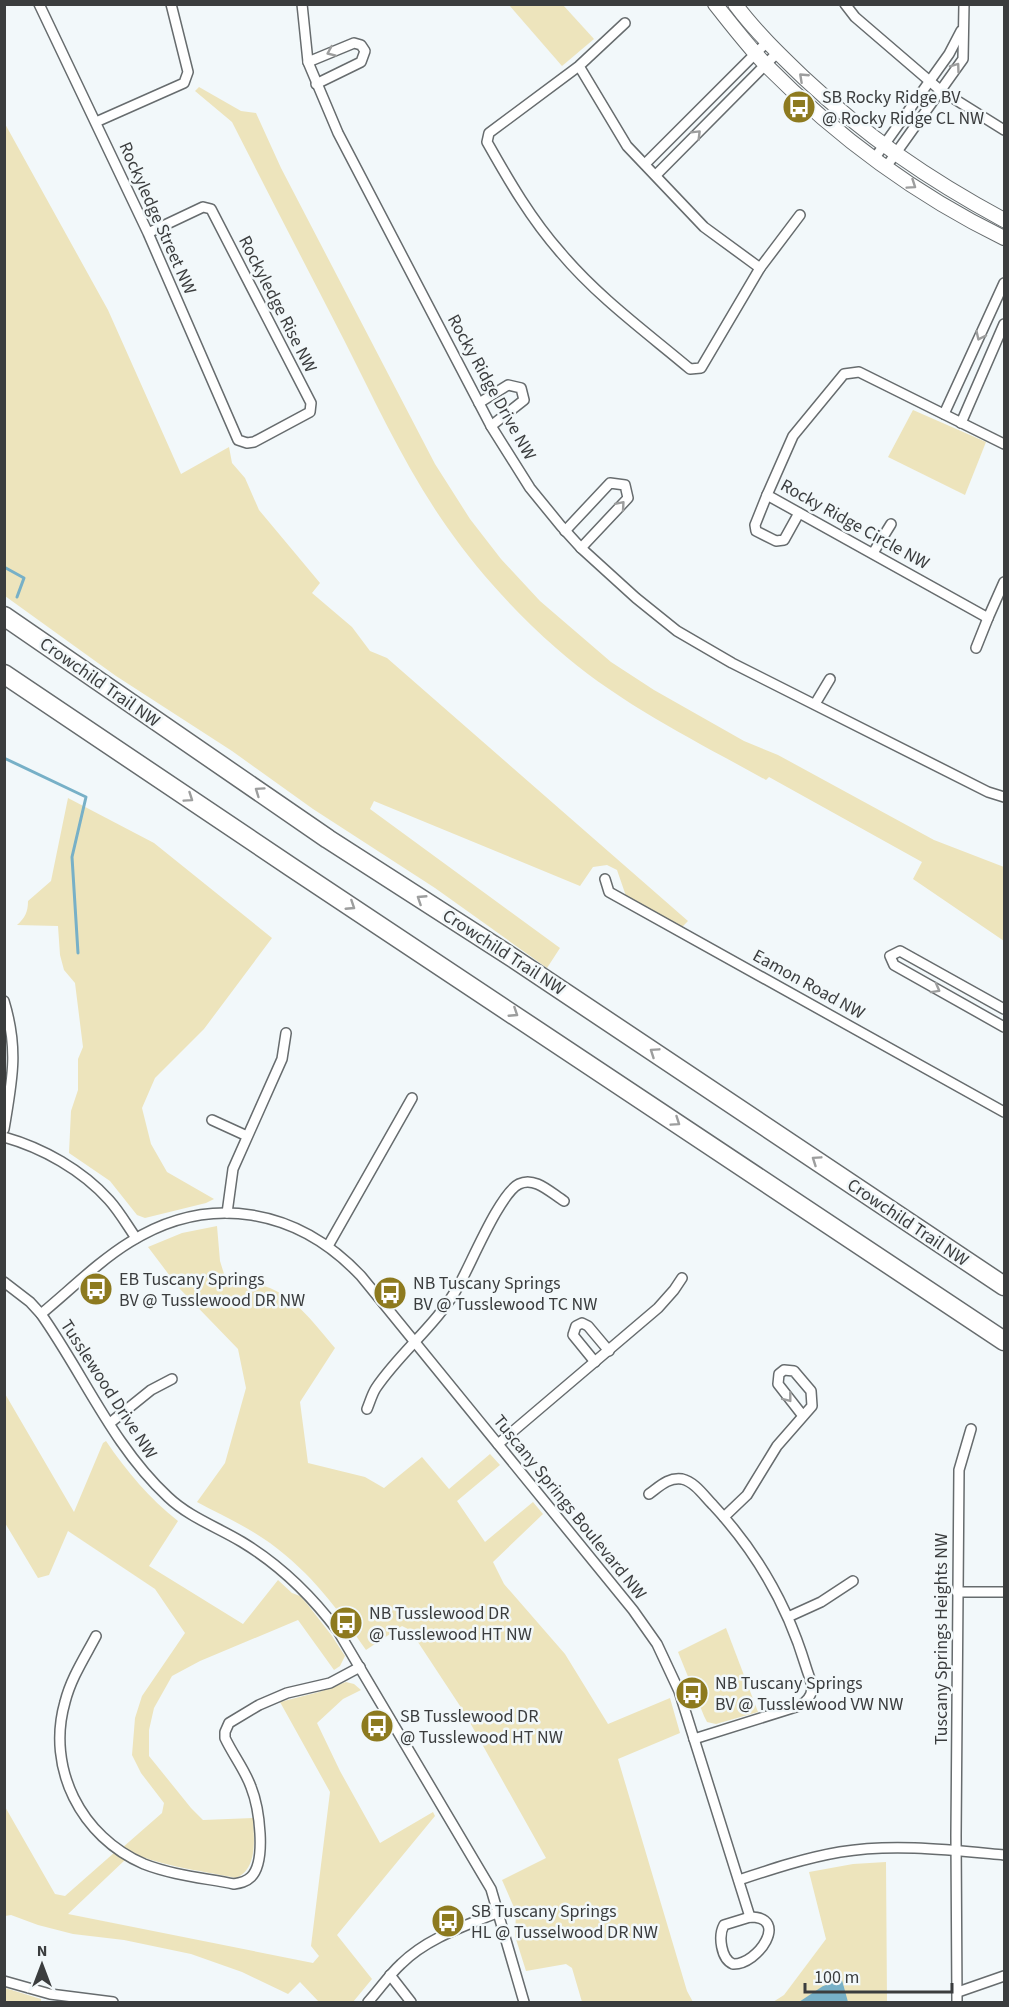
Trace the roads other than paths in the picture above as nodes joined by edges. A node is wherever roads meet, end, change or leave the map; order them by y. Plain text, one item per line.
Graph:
1 (39, 4) edge
2 (171, 4) edge
3 (302, 4) edge
4 (714, 4) edge
5 (735, 4) edge
6 (845, 4) edge
7 (964, 4) edge
8 (625, 23) dead end
9 (964, 26) junction
10 (768, 41) junction
11 (778, 52) junction
12 (755, 54) junction
13 (308, 62) junction
14 (766, 65) junction
15 (579, 66) junction
16 (930, 82) junction
17 (316, 84) junction
18 (940, 90) junction
19 (96, 122) junction
20 (1005, 130) edge
21 (883, 145) junction
22 (895, 154) junction
23 (874, 159) junction
24 (645, 164) junction
25 (886, 166) junction
26 (656, 175) junction
27 (800, 215) dead end
28 (1005, 219) edge
29 (148, 233) junction
30 (1005, 238) edge
31 (760, 268) junction
32 (1005, 283) edge
33 (1005, 324) edge
34 (479, 403) junction
35 (944, 414) junction
36 (961, 423) junction
37 (491, 426) junction
38 (247, 443) joint
39 (1005, 444) edge
40 (767, 495) junction
41 (799, 513) junction
42 (891, 524) dead end
43 (565, 531) junction
44 (581, 548) junction
45 (873, 553) junction
46 (1005, 582) edge
47 (4, 616) edge
48 (988, 618) junction
49 (976, 648) dead end
50 (4, 674) edge
51 (830, 679) dead end
52 (4, 687) edge
53 (815, 704) junction
54 (140, 766) junction
55 (1005, 797) edge
56 (605, 879) dead end
57 (4, 1001) edge
58 (1005, 1009) edge
59 (1005, 1027) edge
60 (286, 1033) dead end
61 (412, 1098) dead end
62 (1005, 1112) edge
63 (212, 1120) dead end
64 (4, 1129) edge
65 (247, 1136) junction
66 (4, 1137) edge
67 (564, 1201) dead end
68 (227, 1213) junction
69 (136, 1238) junction
70 (328, 1246) junction
71 (682, 1278) dead end
72 (4, 1282) edge
73 (1005, 1286) edge
74 (41, 1314) junction
75 (1005, 1341) edge
76 (415, 1342) junction
77 (609, 1351) junction
78 (595, 1362) junction
79 (172, 1379) dead end
80 (367, 1409) dead end
81 (802, 1416) junction
82 (110, 1423) junction
83 (971, 1429) dead end
84 (498, 1444) junction
85 (649, 1494) dead end
86 (724, 1517) junction
87 (853, 1581) dead end
88 (957, 1592) junction
89 (1005, 1592) edge
90 (788, 1617) junction
91 (96, 1636) dead end
92 (360, 1667) junction
93 (694, 1739) junction
94 (956, 1851) junction
95 (1005, 1855) edge
96 (739, 1880) junction
97 (499, 1912) junction
98 (750, 1917) junction
99 (390, 1975) junction
100 (1005, 1976) edge
101 (4, 1981) edge
102 (958, 1992) junction
103 (113, 2002) edge
104 (368, 2002) edge
105 (411, 2002) edge
106 (524, 2002) edge
107 (957, 2002) edge

1 - 19 street, Rockyledge Street NW
2 - 19 street
3 - 13 street, Rocky Ridge Drive NW
4 - 12 street
5 - 10 street
6 - 16 street
7 - 9 street
8 - 15 street
9 - 16 street
18 -> 9 street
10 - 11 street
10 - 12 street
11 - 14 street
21 -> 11 street
12 - 14 street
12 - 24 street
13 - 17 street, Rocky Ridge Drive NW
17 -> 13 street
14 - 23 street
26 -> 14 street
15 - 24 street
15 - 31 street
16 - 18 street
16 - 21 street
17 - 34 street, Rocky Ridge Drive NW
18 - 20 street
18 - 22 street
19 - 29 street, Rockyledge Street NW
21 - 22 street
21 - 23 street
22 - 25 street
22 - 28 street
23 - 25 street
24 - 26 street
25 -> 30 street
26 - 31 street
27 - 31 street
29 - 38 street, Rockyledge Street NW
29 - 38 street, Rockyledge Rise NW
32 -> 35 street
33 - 36 street
34 - 37 street, Rocky Ridge Drive NW
34 - 37 street
35 - 36 street, Rocky Ridge Circle NW
35 - 40 street, Rocky Ridge Circle NW
36 - 39 street, Rocky Ridge Circle NW
37 - 43 street, Rocky Ridge Drive NW
40 - 41 street, Rocky Ridge Circle NW
40 - 41 street
41 - 45 street, Rocky Ridge Circle NW
42 - 45 street
43 - 44 street, Rocky Ridge Drive NW
44 -> 43 street
44 - 53 street, Rocky Ridge Drive NW
45 - 48 street, Rocky Ridge Circle NW
46 - 48 street
73 -> 47 highway, Crowchild Trail NW
48 - 49 street
50 - 54 highway
51 - 53 street
52 - 54 highway
53 - 55 street, Rocky Ridge Drive NW
54 -> 75 highway
56 - 62 street, Eamon Road NW
57 - 64 street
58 -> 59 street
60 - 65 street
61 - 70 street
63 - 65 street
65 - 68 street
66 - 69 street
67 - 76 street
68 - 69 street, Tuscany Springs Boulevard NW
68 - 70 street, Tuscany Springs Boulevard NW
69 - 74 street, Tuscany Springs Boulevard NW
70 - 76 street, Tuscany Springs Boulevard NW
71 - 77 street
72 - 74 street, Tusslewood Drive NW
74 - 82 street, Tusslewood Drive NW
76 - 80 street
76 - 84 street, Tuscany Springs Boulevard NW
77 - 78 street
77 - 78 street
78 - 84 street
79 - 82 street
81 -> 81 street
81 - 86 street
82 - 92 street, Tusslewood Drive NW
83 - 88 street, Tuscany Springs Heights NW
84 - 93 street, Tuscany Springs Boulevard NW
85 - 86 street
86 - 90 street
87 - 90 street
88 - 89 street
88 - 94 street, Tuscany Springs Heights NW
90 - 93 street
91 - 92 street
92 - 97 street, Tusslewood Drive NW
93 - 96 street, Tuscany Springs Boulevard NW
94 - 95 street
94 - 96 street
94 - 102 street, Tuscany Springs Heights NW
96 - 98 street, Tuscany Springs Boulevard NW
97 - 99 street
97 - 106 street, Tusslewood Drive NW
98 - 98 street
99 - 104 street
99 - 105 street
100 - 102 street
101 - 103 street
102 - 107 street, Tuscany Springs Heights NW

